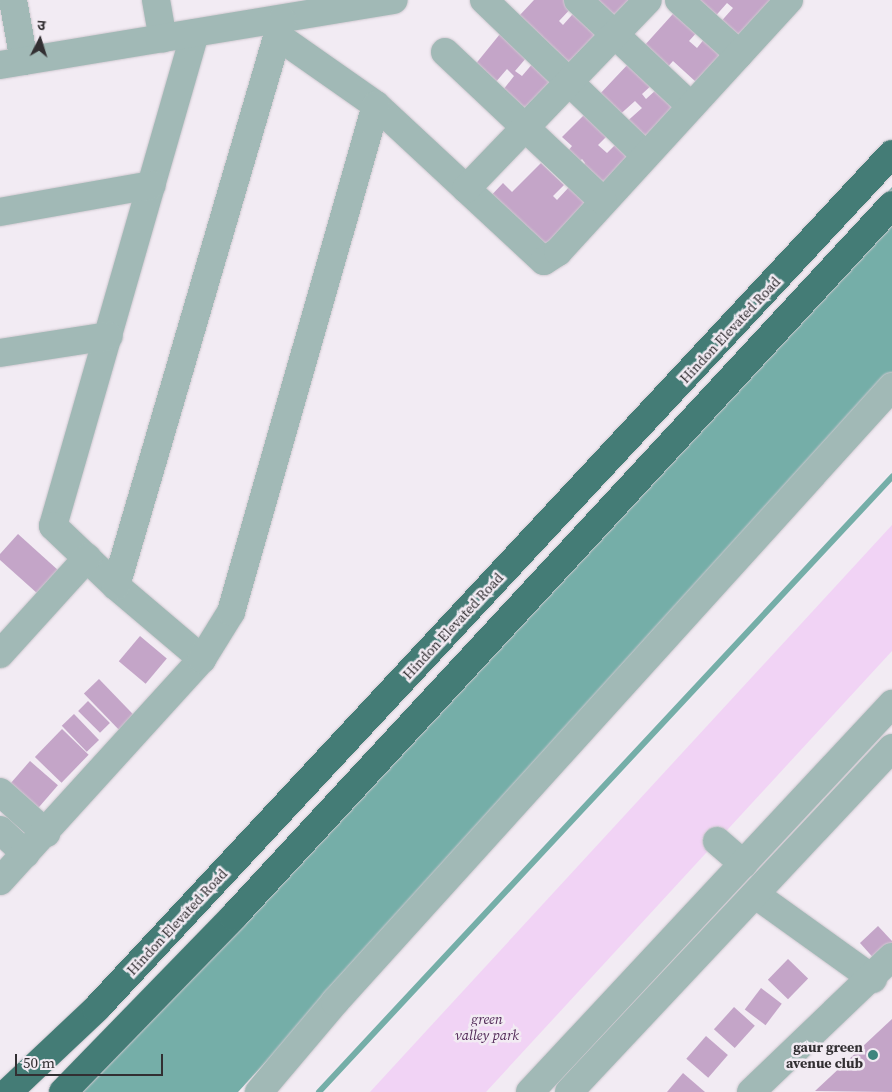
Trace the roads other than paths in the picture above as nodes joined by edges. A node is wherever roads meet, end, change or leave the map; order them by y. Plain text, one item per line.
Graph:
1 (13, 0) edge
2 (156, 0) edge
3 (394, 0) edge
4 (484, 0) edge
5 (578, 0) edge
6 (648, 0) edge
7 (679, 0) edge
8 (786, 1) edge
9 (287, 18) edge
10 (194, 33) junction
11 (614, 35) junction
12 (162, 38) junction
13 (445, 52) dead end
14 (739, 54) junction
15 (12, 63) edge
16 (568, 83) junction
17 (376, 105) junction
18 (691, 106) junction
19 (524, 129) junction
20 (892, 154) edge
21 (645, 155) junction
22 (152, 185) junction
23 (466, 189) junction
24 (603, 200) junction
25 (892, 205) edge
26 (0, 212) edge
27 (109, 336) junction
28 (0, 353) edge
29 (892, 387) edge
30 (87, 558) junction
31 (116, 586) junction
32 (0, 654) edge
33 (202, 659) junction
34 (892, 704) edge
35 (892, 748) edge
36 (0, 792) edge
37 (0, 830) edge
38 (46, 833) junction
39 (717, 841) dead end
40 (26, 854) junction
41 (743, 864) junction
42 (0, 881) edge
43 (756, 895) junction
44 (892, 957) edge
45 (873, 979) junction
46 (8, 1092) edge
47 (63, 1092) edge
48 (259, 1092) edge
49 (530, 1092) edge
50 (569, 1092) edge
51 (751, 1092) edge

1 - 15 street
2 - 12 street
3 - 9 street
4 - 16 street
5 - 11 street
6 - 11 street
7 - 14 street
8 - 14 street
9 - 10 street
9 - 17 street
9 - 31 street
10 - 12 street
10 - 22 street
11 - 16 street
11 - 18 street
12 - 15 street
13 - 19 street
14 - 18 street
16 - 19 street
16 - 21 street
17 - 23 street
17 - 33 street
18 - 21 street
19 - 23 street
19 - 24 street
20 - 46 highway, Hindon Elevated Road
21 - 24 street
22 - 26 street
22 - 27 street
23 - 24 street
25 - 47 highway
27 - 28 street
27 - 30 street
29 - 48 street
30 - 31 street
30 - 32 street
31 - 33 street
33 - 38 street
34 - 41 street
35 - 43 street
36 - 38 street
37 - 40 street
38 - 40 street
39 - 41 street
40 - 42 street
41 - 49 street
43 - 45 street
43 - 50 street
44 - 45 street
45 - 51 street

